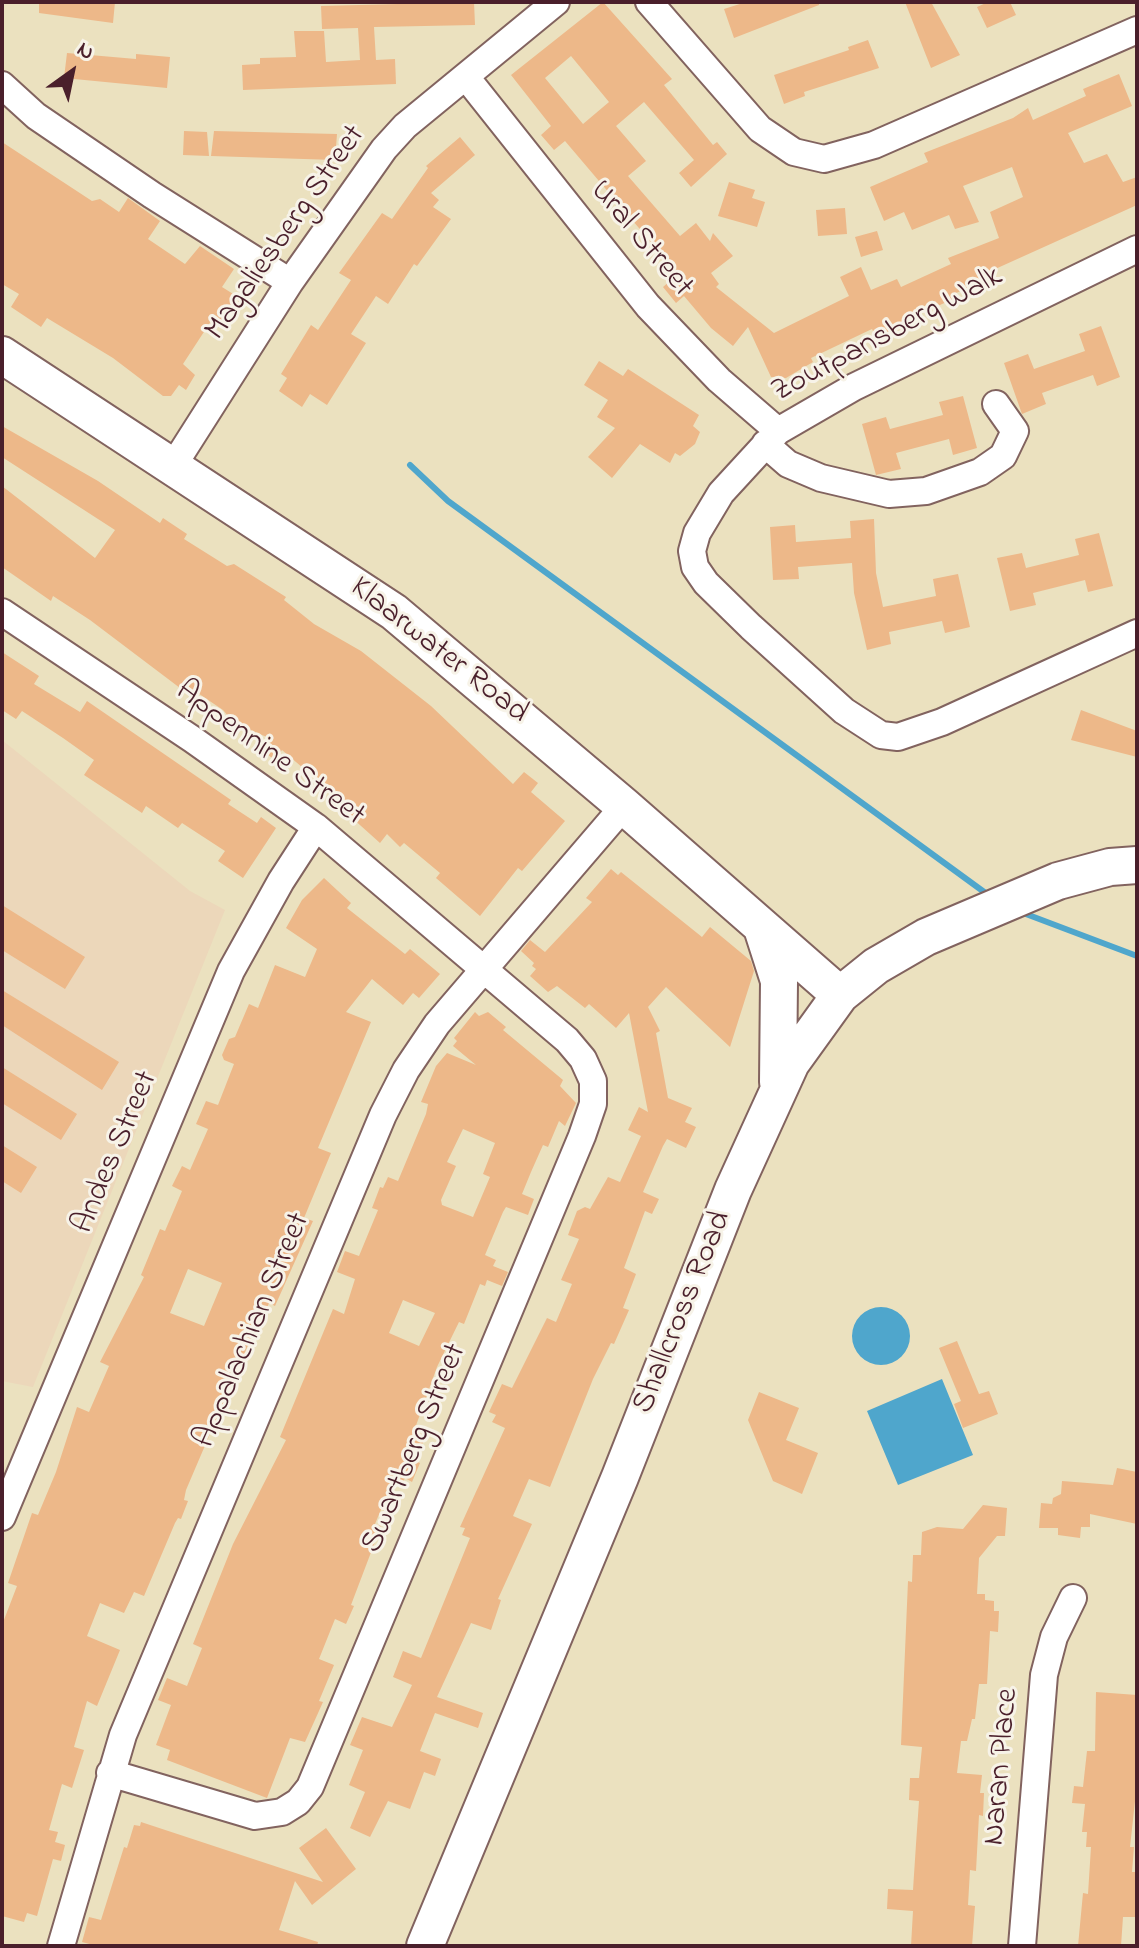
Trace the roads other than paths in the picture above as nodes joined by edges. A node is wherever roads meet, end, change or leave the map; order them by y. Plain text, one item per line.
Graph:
1 (556, 2) edge
2 (649, 2) edge
3 (1137, 30) edge
4 (466, 77) junction
5 (2, 85) edge
6 (1137, 249) edge
7 (290, 282) junction
8 (2, 355) edge
9 (996, 404) dead end
10 (772, 438) junction
11 (173, 466) junction
12 (2, 612) edge
13 (1137, 633) edge
14 (624, 806) junction
15 (316, 827) junction
16 (1137, 865) edge
17 (762, 927) junction
18 (484, 968) junction
19 (840, 995) junction
20 (777, 1090) junction
21 (2, 1517) edge
22 (1073, 1598) dead end
23 (110, 1773) junction
24 (61, 1946) edge
25 (425, 1946) edge
26 (1022, 1946) edge

1 - 4 street, Magaliesberg Street
2 - 3 street
4 - 7 street, Magaliesberg Street
4 - 10 street, Ural Street
5 - 7 street
6 - 10 street, Zoutpansberg Walk
7 - 11 street, Magaliesberg Street
8 - 11 street, Klaarwater Road
9 - 10 street, Ural Street
10 - 13 street, Zoutpansberg Walk
11 - 14 street, Klaarwater Road
12 - 15 street, Appennine Street
14 - 17 street, Klaarwater Road
14 - 18 street, Appalachian Street
15 - 18 street, Appennine Street
15 - 21 street, Andes Street
16 - 19 street, Shallcross Road
17 - 19 street, Klaarwater Road
17 - 20 street
18 - 23 street, Appalachian Street
18 - 23 street, Swartberg Street
19 - 20 street, Shallcross Road
20 - 25 street, Shallcross Road
22 - 26 street, Naran Place
23 - 24 street, Appalachian Street

